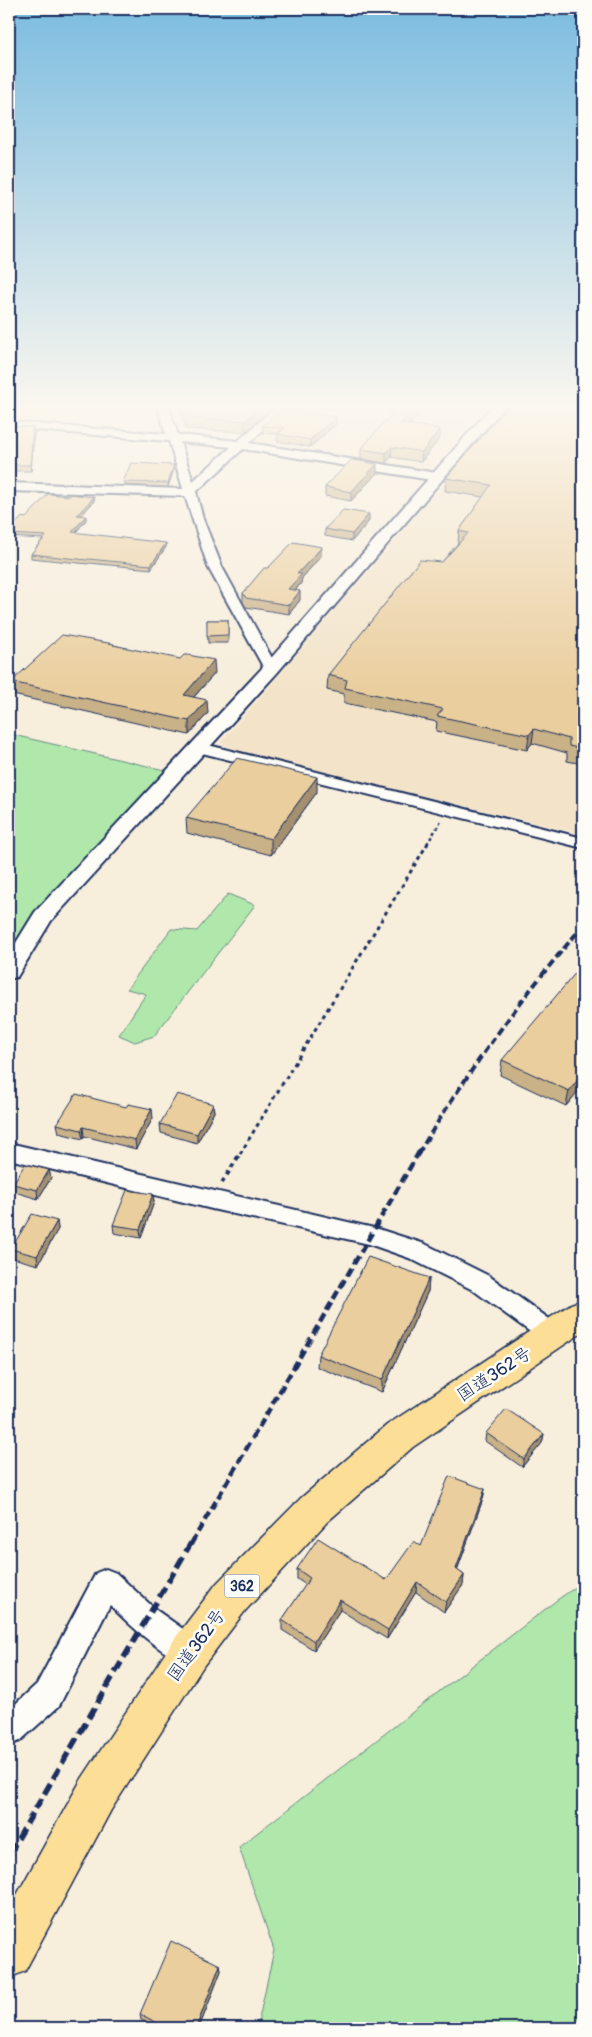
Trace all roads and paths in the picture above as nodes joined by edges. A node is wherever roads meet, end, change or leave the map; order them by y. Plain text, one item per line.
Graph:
1 (191, 500) edge
2 (417, 500) edge
3 (271, 669) junction
4 (200, 748) junction
5 (448, 810) junction
6 (583, 843) edge
7 (9, 972) edge
8 (9, 1151) edge
9 (212, 1200) junction
10 (568, 1324) edge
11 (190, 1651) junction
12 (9, 1730) edge
13 (9, 1955) edge

1 - 3 street
2 - 3 street
3 - 4 street
4 - 5 street
4 - 7 street
5 - 6 street
5 - 9 path
8 - 9 street
9 - 10 street
10 - 11 highway, 国道362号 / 362
11 - 12 street
11 - 13 highway, 国道362号 / 362

